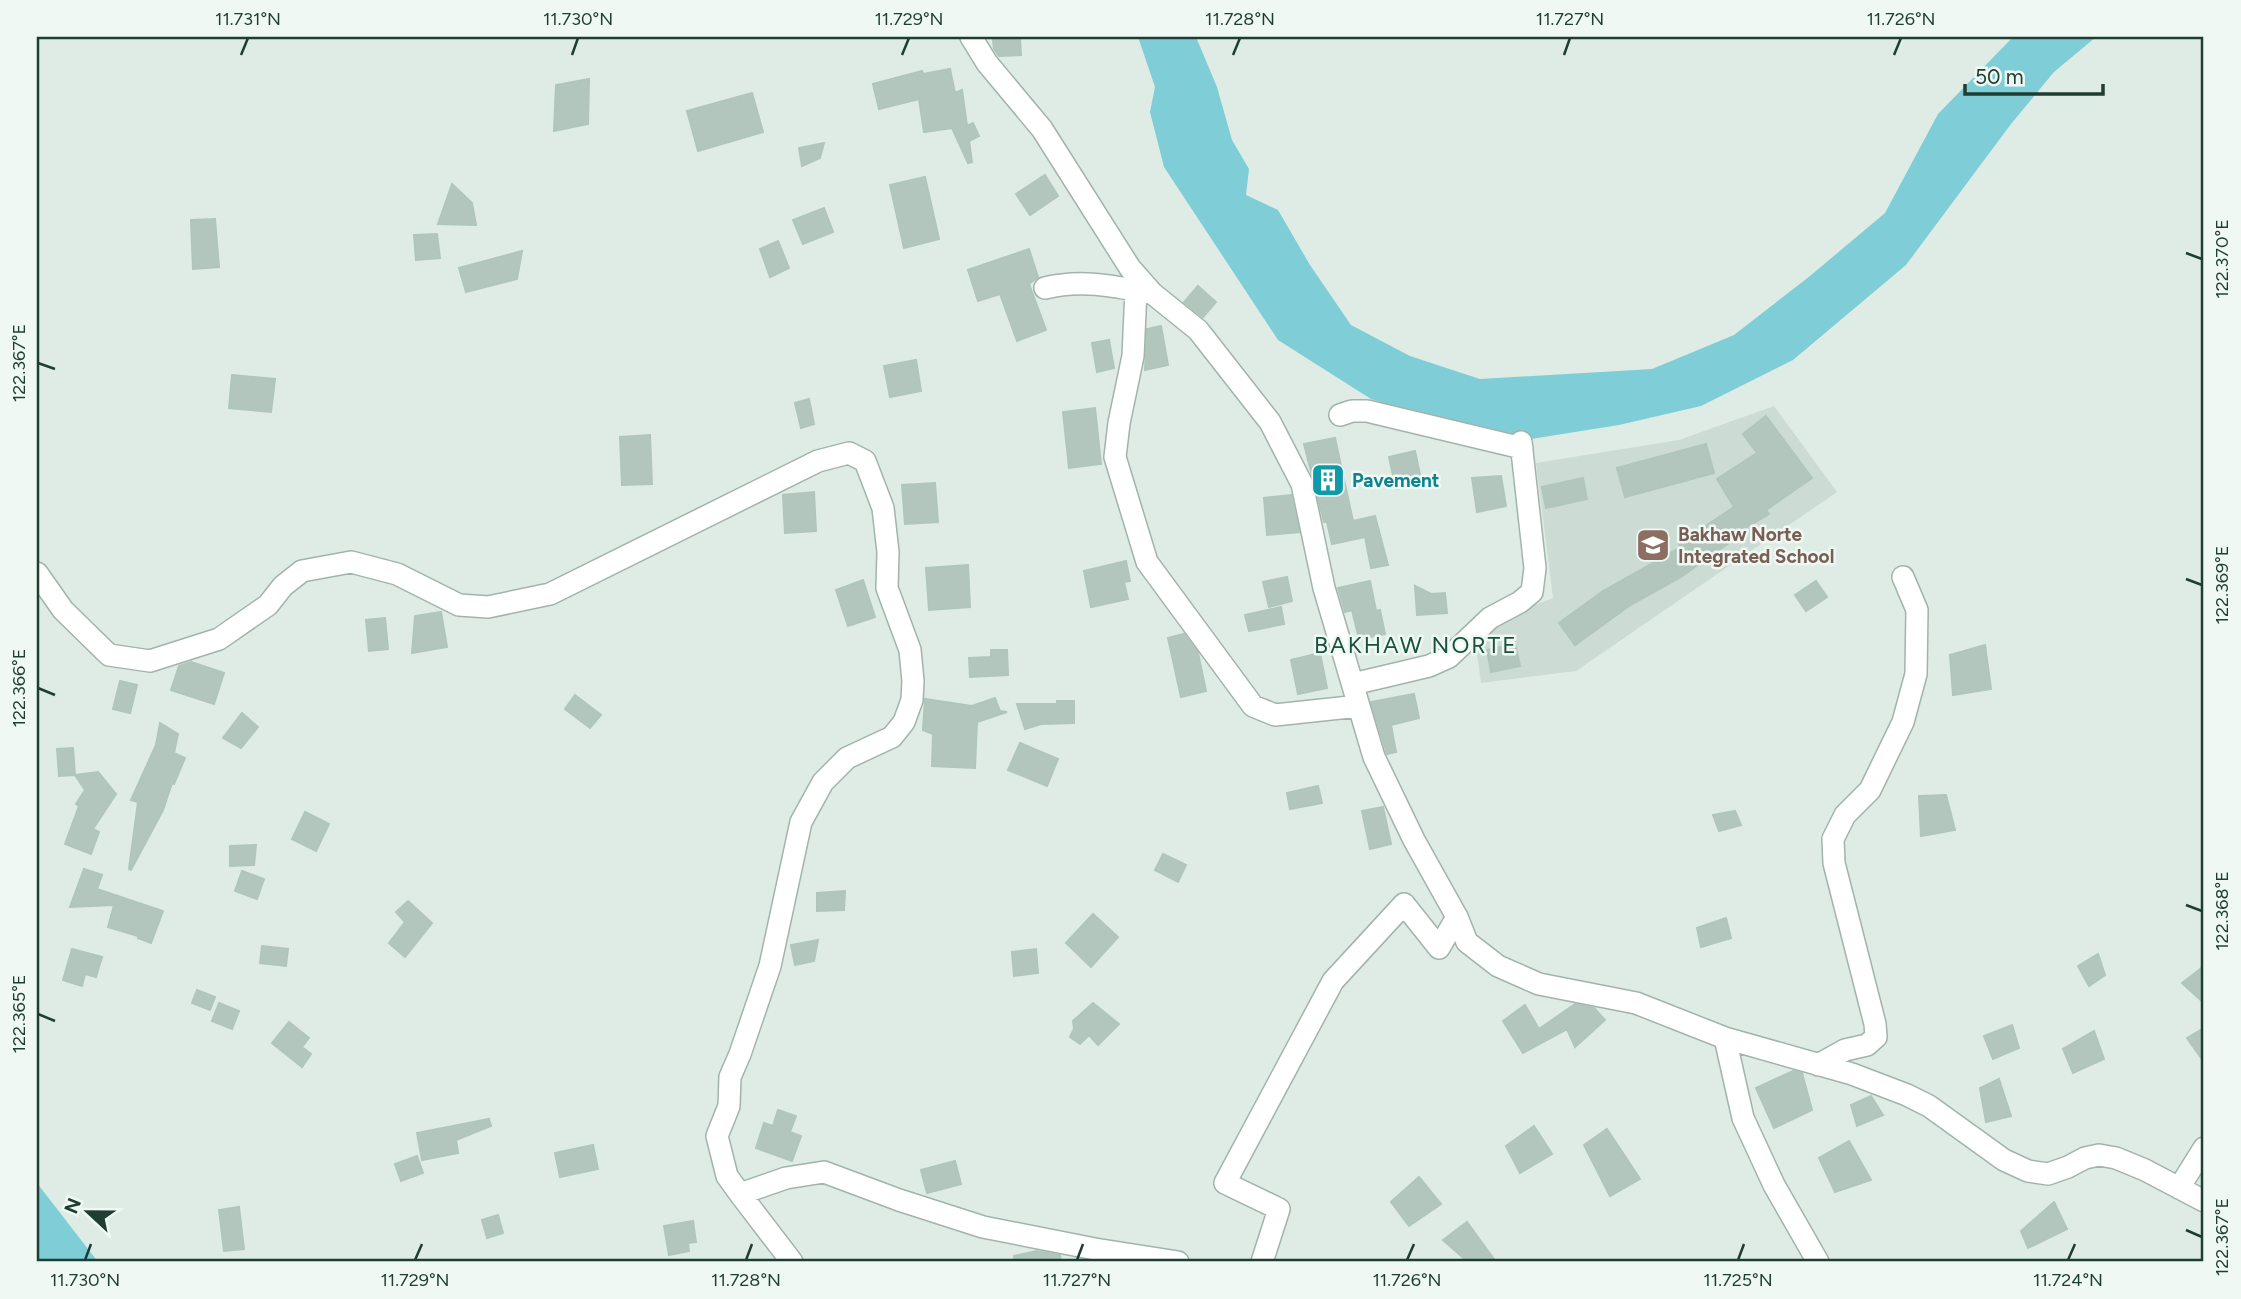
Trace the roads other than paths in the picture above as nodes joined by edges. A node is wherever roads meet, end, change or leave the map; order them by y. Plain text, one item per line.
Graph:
1 (971, 37) edge
2 (1045, 288) dead end
3 (1144, 292) junction
4 (1340, 415) dead end
5 (37, 573) edge
6 (1903, 577) dead end
7 (1353, 684) junction
8 (1359, 706) junction
9 (1457, 917) junction
10 (1725, 1038) junction
11 (1818, 1065) junction
12 (2204, 1148) edge
13 (2179, 1188) junction
14 (740, 1194) junction
15 (2204, 1201) edge
16 (792, 1262) edge
17 (1178, 1262) edge
18 (1262, 1262) edge
19 (1818, 1262) edge

1 - 3 street
2 - 3 street
3 - 7 street
3 - 8 street
4 - 7 street
5 - 14 street
6 - 11 street
7 - 8 street
8 - 9 street
9 - 10 street
9 - 18 street
10 - 11 street
10 - 19 street
11 - 13 street
12 - 13 street
13 - 15 street
14 - 16 street
14 - 17 street

